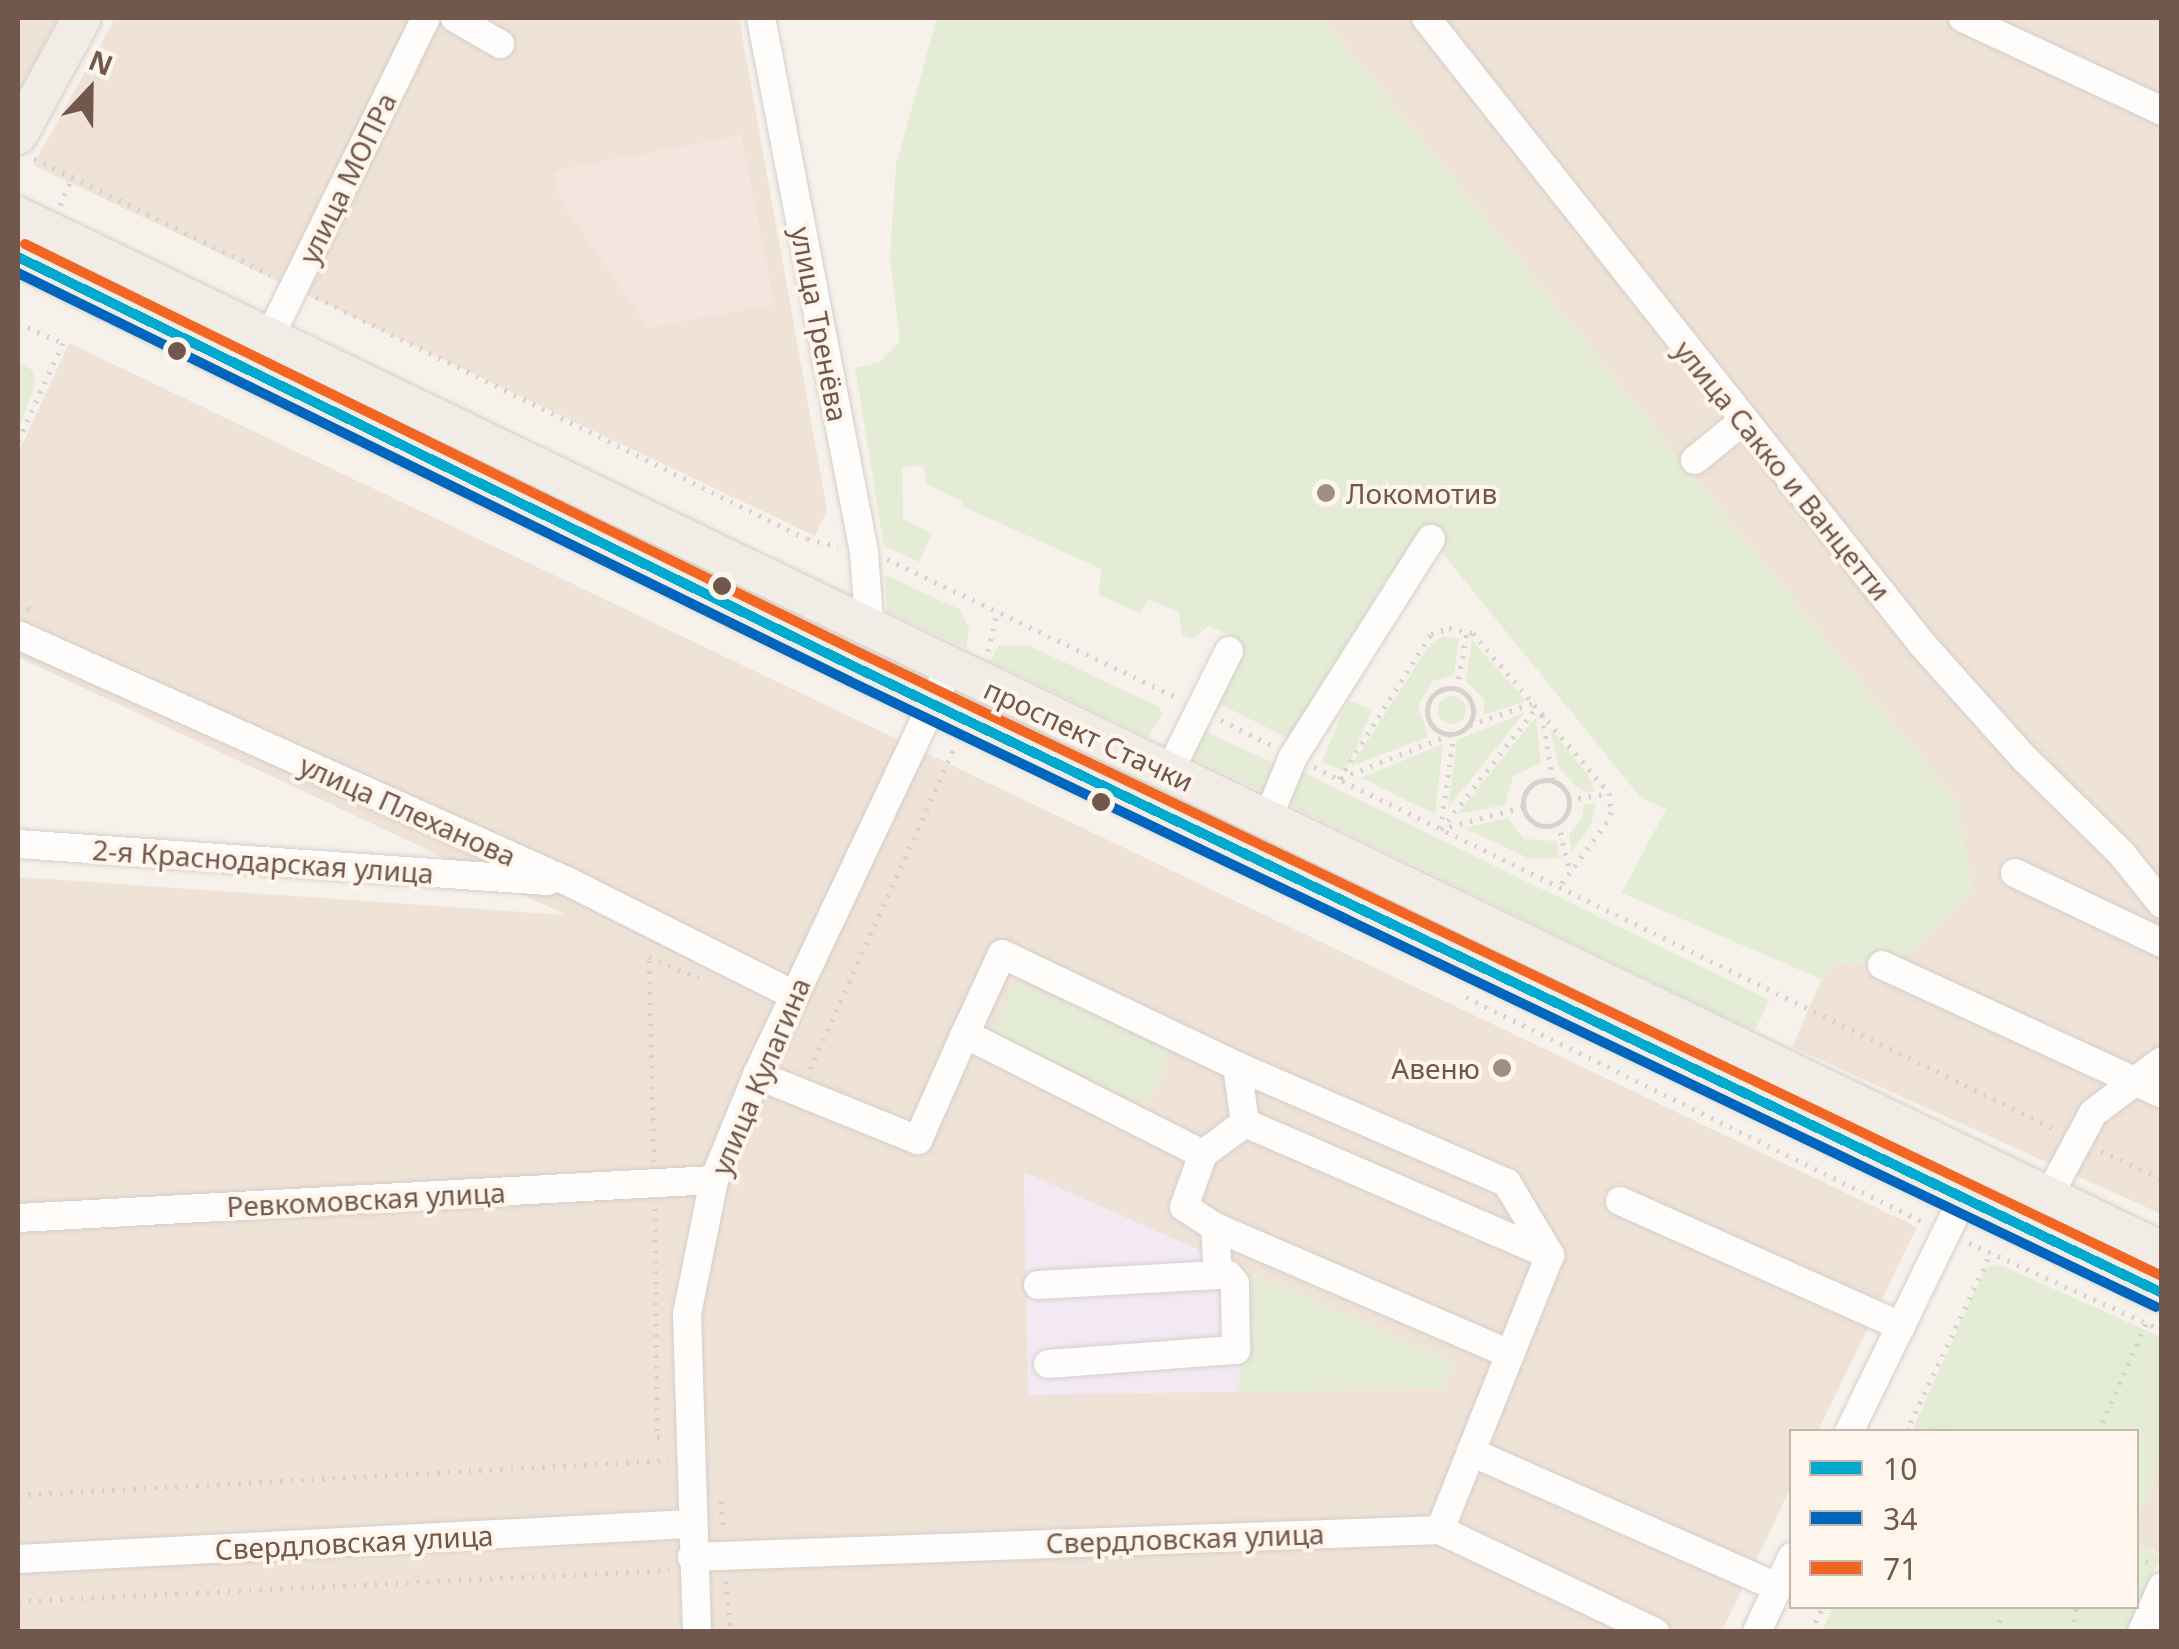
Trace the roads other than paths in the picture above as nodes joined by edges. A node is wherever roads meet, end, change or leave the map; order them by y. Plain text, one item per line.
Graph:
1 (82, 18) edge
2 (426, 18) edge
3 (454, 18) edge
4 (1426, 18) edge
5 (1966, 18) edge
6 (768, 19) edge
7 (500, 44) dead end
8 (2162, 111) edge
9 (24, 146) edge
10 (18, 216) edge
11 (18, 258) edge
12 (269, 338) junction
13 (1743, 421) junction
14 (1695, 460) dead end
15 (1431, 539) dead end
16 (870, 631) junction
17 (18, 635) edge
18 (1230, 651) dead end
19 (948, 668) junction
20 (949, 711) junction
21 (1168, 772) junction
22 (1267, 820) junction
23 (18, 844) edge
24 (2016, 873) dead end
25 (569, 882) junction
26 (2162, 904) edge
27 (2162, 943) edge
28 (1882, 965) dead end
29 (794, 995) junction
30 (965, 1034) junction
31 (2162, 1061) edge
32 (1237, 1066) junction
33 (767, 1080) junction
34 (2132, 1080) junction
35 (2162, 1094) edge
36 (1245, 1124) junction
37 (1204, 1154) junction
38 (714, 1180) junction
39 (2048, 1197) junction
40 (1963, 1198) junction
41 (1620, 1201) dead end
42 (18, 1218) edge
43 (1215, 1227) junction
44 (2162, 1251) edge
45 (1550, 1255) junction
46 (1218, 1275) junction
47 (1038, 1285) dead end
48 (2154, 1308) edge
49 (1901, 1326) junction
50 (1510, 1354) junction
51 (1048, 1364) dead end
52 (1850, 1429) edge
53 (1471, 1452) junction
54 (682, 1524) junction
55 (1440, 1530) junction
56 (692, 1557) junction
57 (18, 1559) edge
58 (1789, 1563) edge
59 (1778, 1588) junction
60 (2162, 1588) edge
61 (696, 1632) edge
62 (1654, 1632) edge
63 (1757, 1632) edge
64 (2142, 1632) edge

1 - 9 main road
2 - 12 street, улица МОПРа
3 - 7 street
4 - 13 street, улица Сакко и Ванцетти
5 - 8 street
6 - 16 street, улица Тренёва
10 - 12 main road, проспект Стачки
11 - 20 main road, проспект Стачки
12 - 16 main road, проспект Стачки
13 - 14 street
13 - 26 street, улица Сакко и Ванцетти
15 - 22 street
16 - 19 main road, проспект Стачки
17 - 25 street, улица Плеханова
18 - 21 street
19 - 20 street, улица Кулагина
19 - 21 main road, проспект Стачки
20 - 29 street, улица Кулагина
20 - 40 main road, проспект Стачки
21 - 22 main road, проспект Стачки
22 - 39 main road, проспект Стачки
23 - 25 street, 2-я Краснодарская улица
24 - 27 street
25 - 29 street, улица Плеханова
28 - 34 street
29 - 33 street, улица Кулагина
30 - 32 street
30 - 33 street
30 - 37 street
31 - 34 street
32 - 36 street
32 - 45 street
33 - 38 street, улица Кулагина
34 - 35 street
34 - 39 street
36 - 37 street
36 - 45 street
37 - 43 street
38 - 42 street, Ревкомовская улица
38 - 54 street, улица Кулагина
39 - 44 main road, проспект Стачки
40 - 48 main road, проспект Стачки
40 - 49 street
41 - 49 street
43 - 46 street
43 - 50 street
45 - 50 street
46 - 47 street
46 - 51 street
49 - 52 street
50 - 53 street
53 - 55 street
53 - 59 street
54 - 56 street, улица Кулагина
54 - 57 street, Свердловская улица
55 - 56 street, Свердловская улица
55 - 62 street, Свердловская улица
56 - 61 street, улица Кулагина
58 - 59 street
59 - 63 street
60 - 64 street

